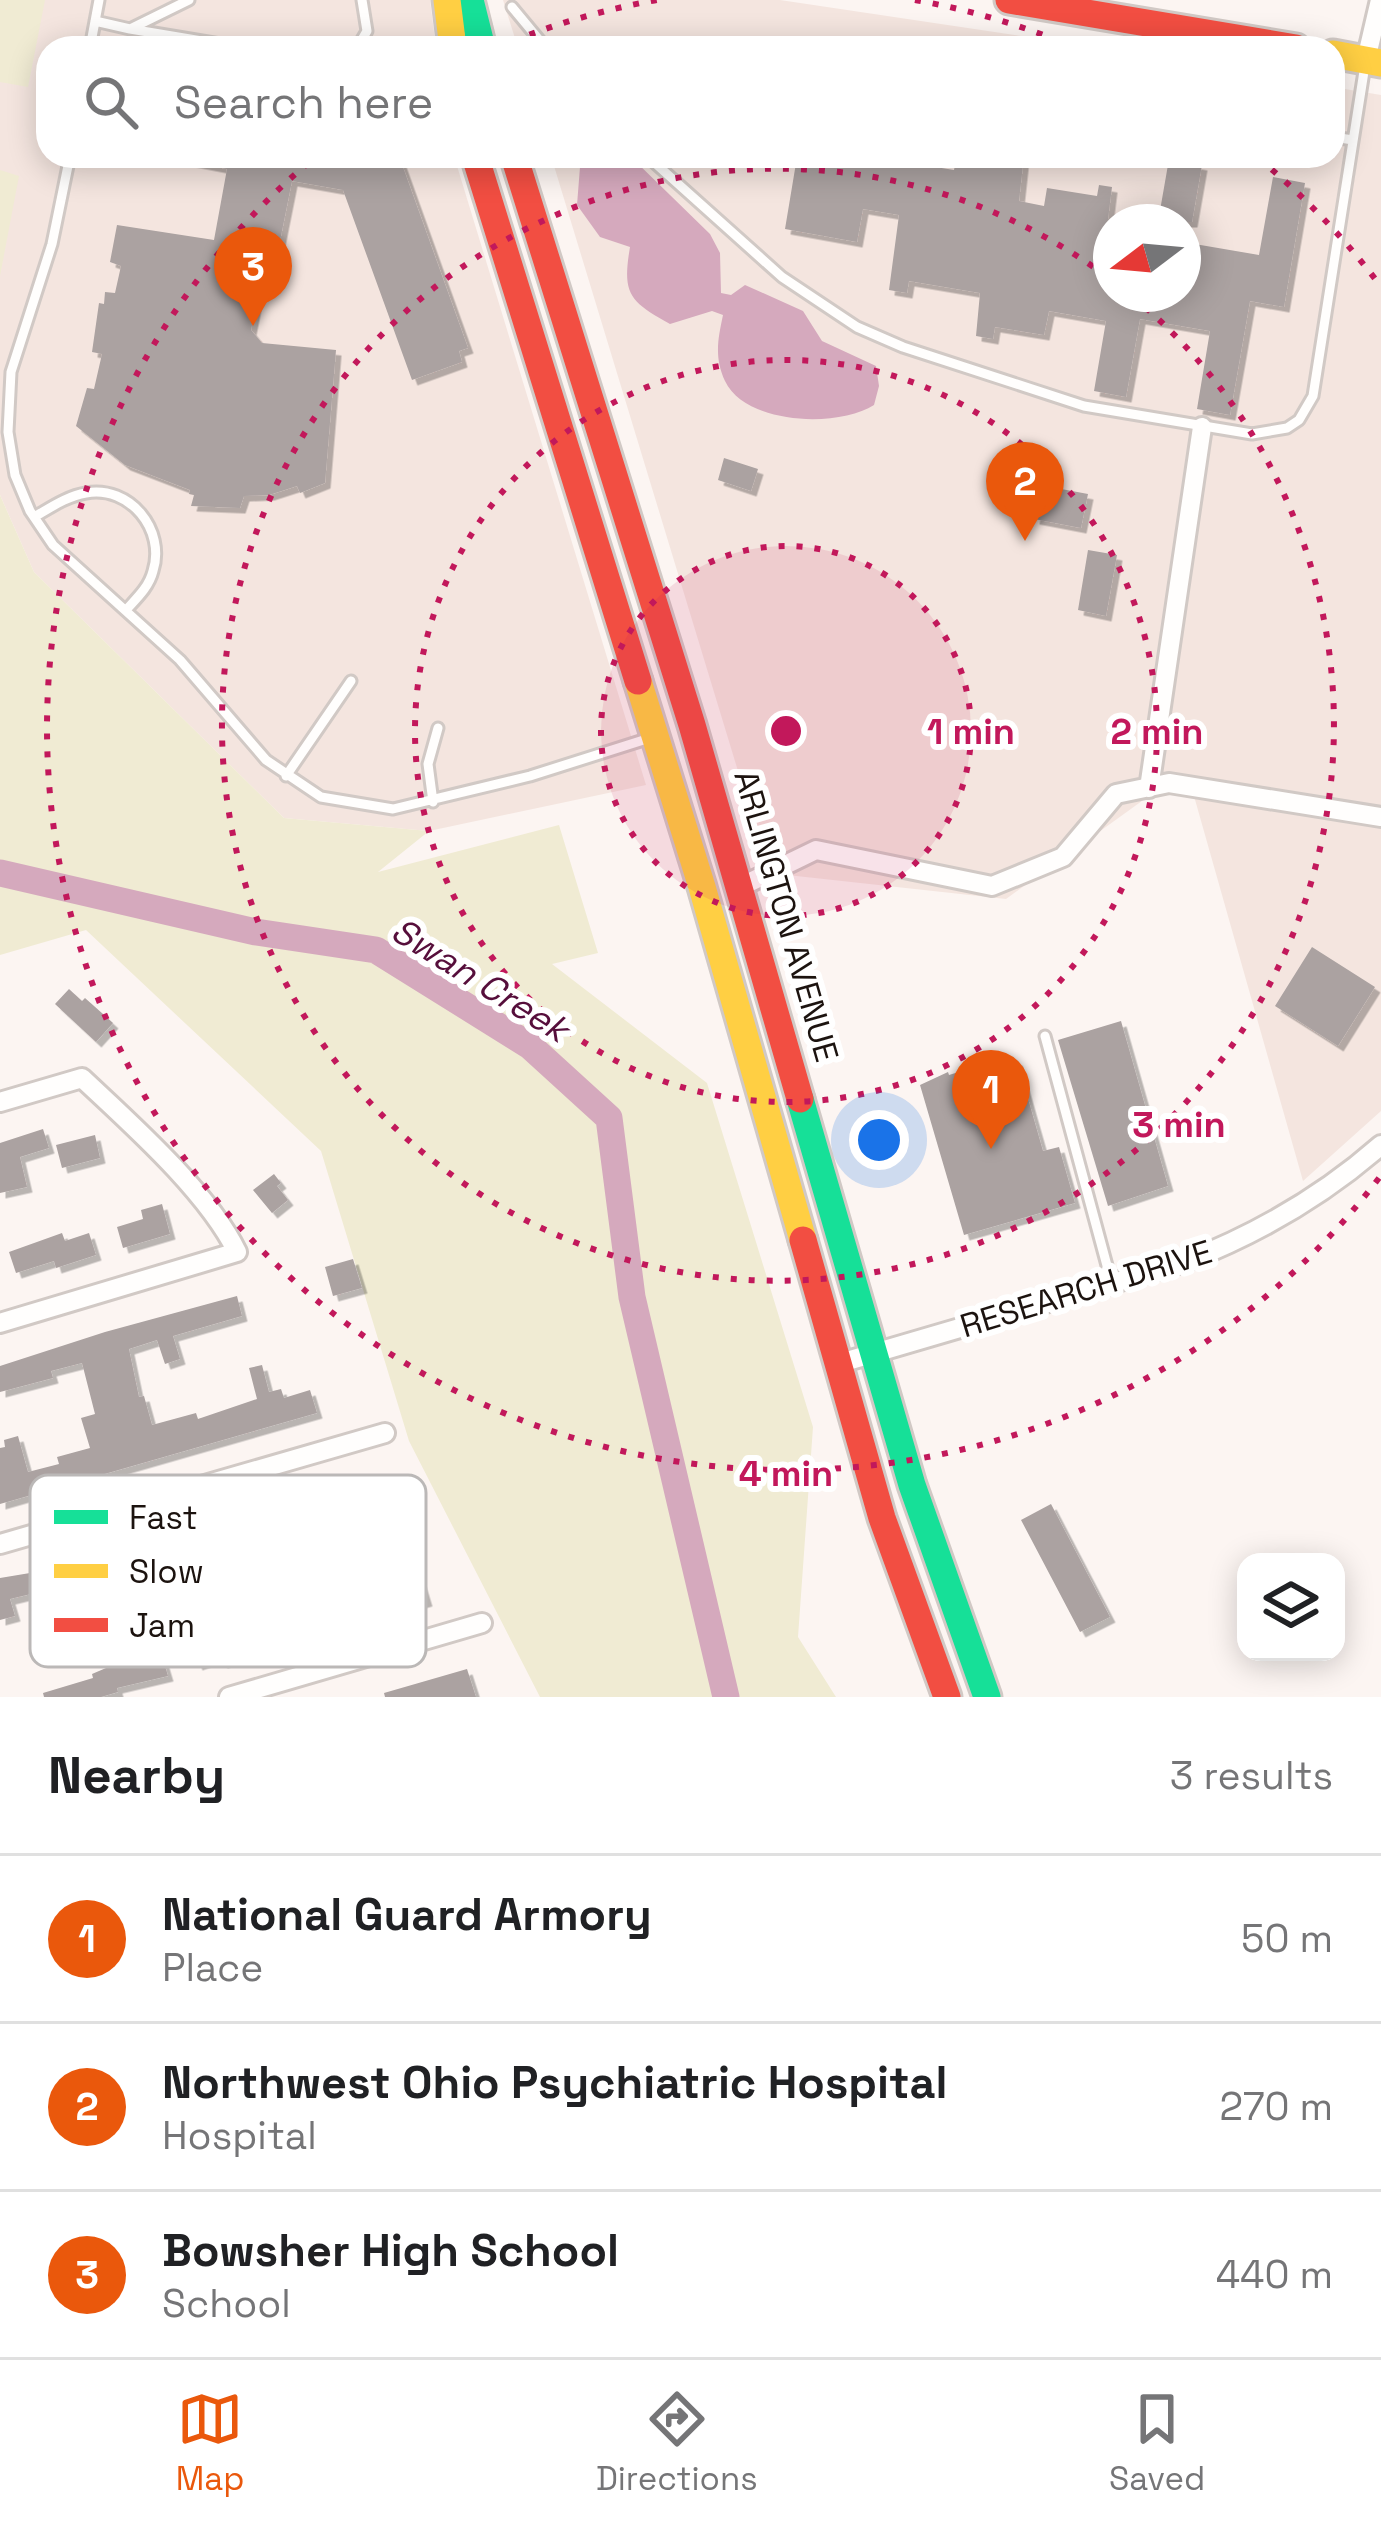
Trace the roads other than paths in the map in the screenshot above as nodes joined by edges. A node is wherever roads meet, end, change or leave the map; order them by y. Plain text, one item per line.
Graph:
1 (99, 0) edge
2 (189, 0) edge
3 (362, 0) edge
4 (447, 0) edge
5 (1010, 0) edge
6 (1380, 0) edge
7 (1121, 6) edge
8 (512, 7) dead end
9 (95, 20) junction
10 (130, 28) junction
11 (92, 36) edge
12 (176, 36) edge
13 (364, 36) edge
14 (452, 36) edge
15 (537, 36) edge
16 (1246, 36) edge
17 (1373, 61) edge
18 (1345, 139) edge
19 (1353, 140) junction
20 (68, 168) edge
21 (479, 168) edge
22 (518, 168) edge
23 (660, 168) edge
24 (1202, 427) junction
25 (34, 518) junction
26 (126, 610) junction
27 (351, 681) dead end
28 (438, 728) dead end
29 (656, 736) junction
30 (286, 776) junction
31 (1149, 788) junction
32 (433, 802) junction
33 (1381, 817) edge
34 (740, 887) junction
35 (1045, 1036) dead end
36 (0, 1102) edge
37 (1381, 1145) edge
38 (814, 1146) junction
39 (1112, 1284) junction
40 (0, 1323) edge
41 (874, 1353) junction
42 (837, 1364) junction
43 (385, 1433) dead end
44 (239, 1475) edge
45 (30, 1535) edge
46 (0, 1544) edge
47 (482, 1623) dead end
48 (426, 1639) edge
49 (332, 1667) edge
50 (229, 1697) edge
51 (947, 1697) edge
52 (987, 1697) edge

1 - 9 lane
2 - 10 lane
3 - 13 lane
4 - 14 street
5 - 7 street
6 - 17 street
7 - 16 street
8 - 15 lane
9 - 10 lane
9 - 11 lane
10 - 12 lane
17 - 19 lane
18 - 19 lane
19 - 24 lane
20 - 25 lane
21 - 29 street
22 - 34 street, ARLINGTON AVENUE
23 - 24 lane
24 - 31 street
25 - 26 lane
25 - 26 lane
26 - 30 lane
27 - 30 lane
28 - 32 lane
29 - 32 lane
29 - 38 street
29 - 42 street
30 - 32 lane
31 - 33 street
31 - 34 street
34 - 38 street, ARLINGTON AVENUE
35 - 39 lane
36 - 40 street
37 - 39 street, RESEARCH DRIVE
38 - 41 street, ARLINGTON AVENUE
39 - 41 street, RESEARCH DRIVE
41 - 42 street, RESEARCH DRIVE
41 - 52 street, ARLINGTON AVENUE
42 - 51 street
43 - 44 street
45 - 46 street
47 - 48 street
49 - 50 street

